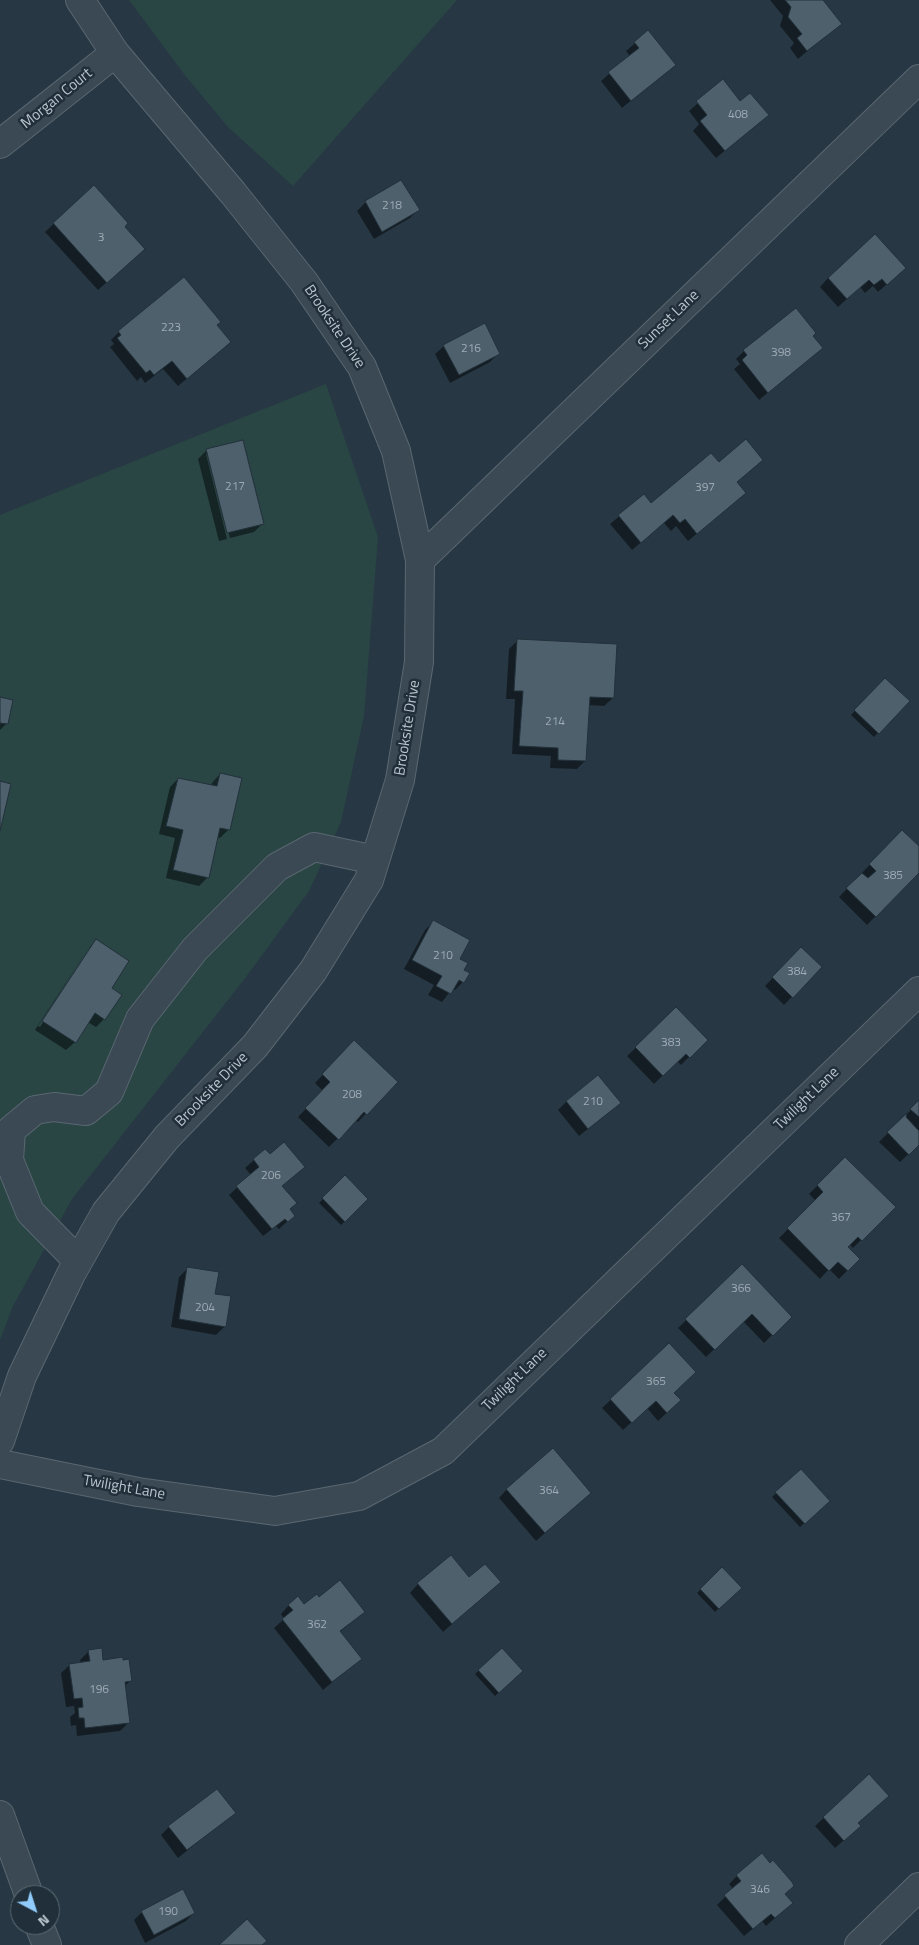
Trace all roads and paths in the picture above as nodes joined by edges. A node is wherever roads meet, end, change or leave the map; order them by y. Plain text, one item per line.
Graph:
1 (80, 0) edge
2 (115, 53) junction
3 (919, 79) edge
4 (0, 144) edge
5 (420, 560) junction
6 (375, 860) junction
7 (919, 990) edge
8 (78, 1262) junction
9 (0, 1441) edge
10 (0, 1464) edge
11 (0, 1815) edge
12 (10, 1870) edge
13 (21, 1885) edge
14 (919, 1887) edge
15 (859, 1945) edge

1 - 2 street, Brooksite Drive
2 - 4 street, Morgan Court
2 - 5 street, Brooksite Drive
3 - 5 street, Sunset Lane
5 - 6 street, Brooksite Drive
6 - 8 street, Brooksite Drive
6 - 8 street
7 - 10 street, Twilight Lane
8 - 9 street, Brooksite Drive
11 - 12 street
12 - 13 street
14 - 15 street

